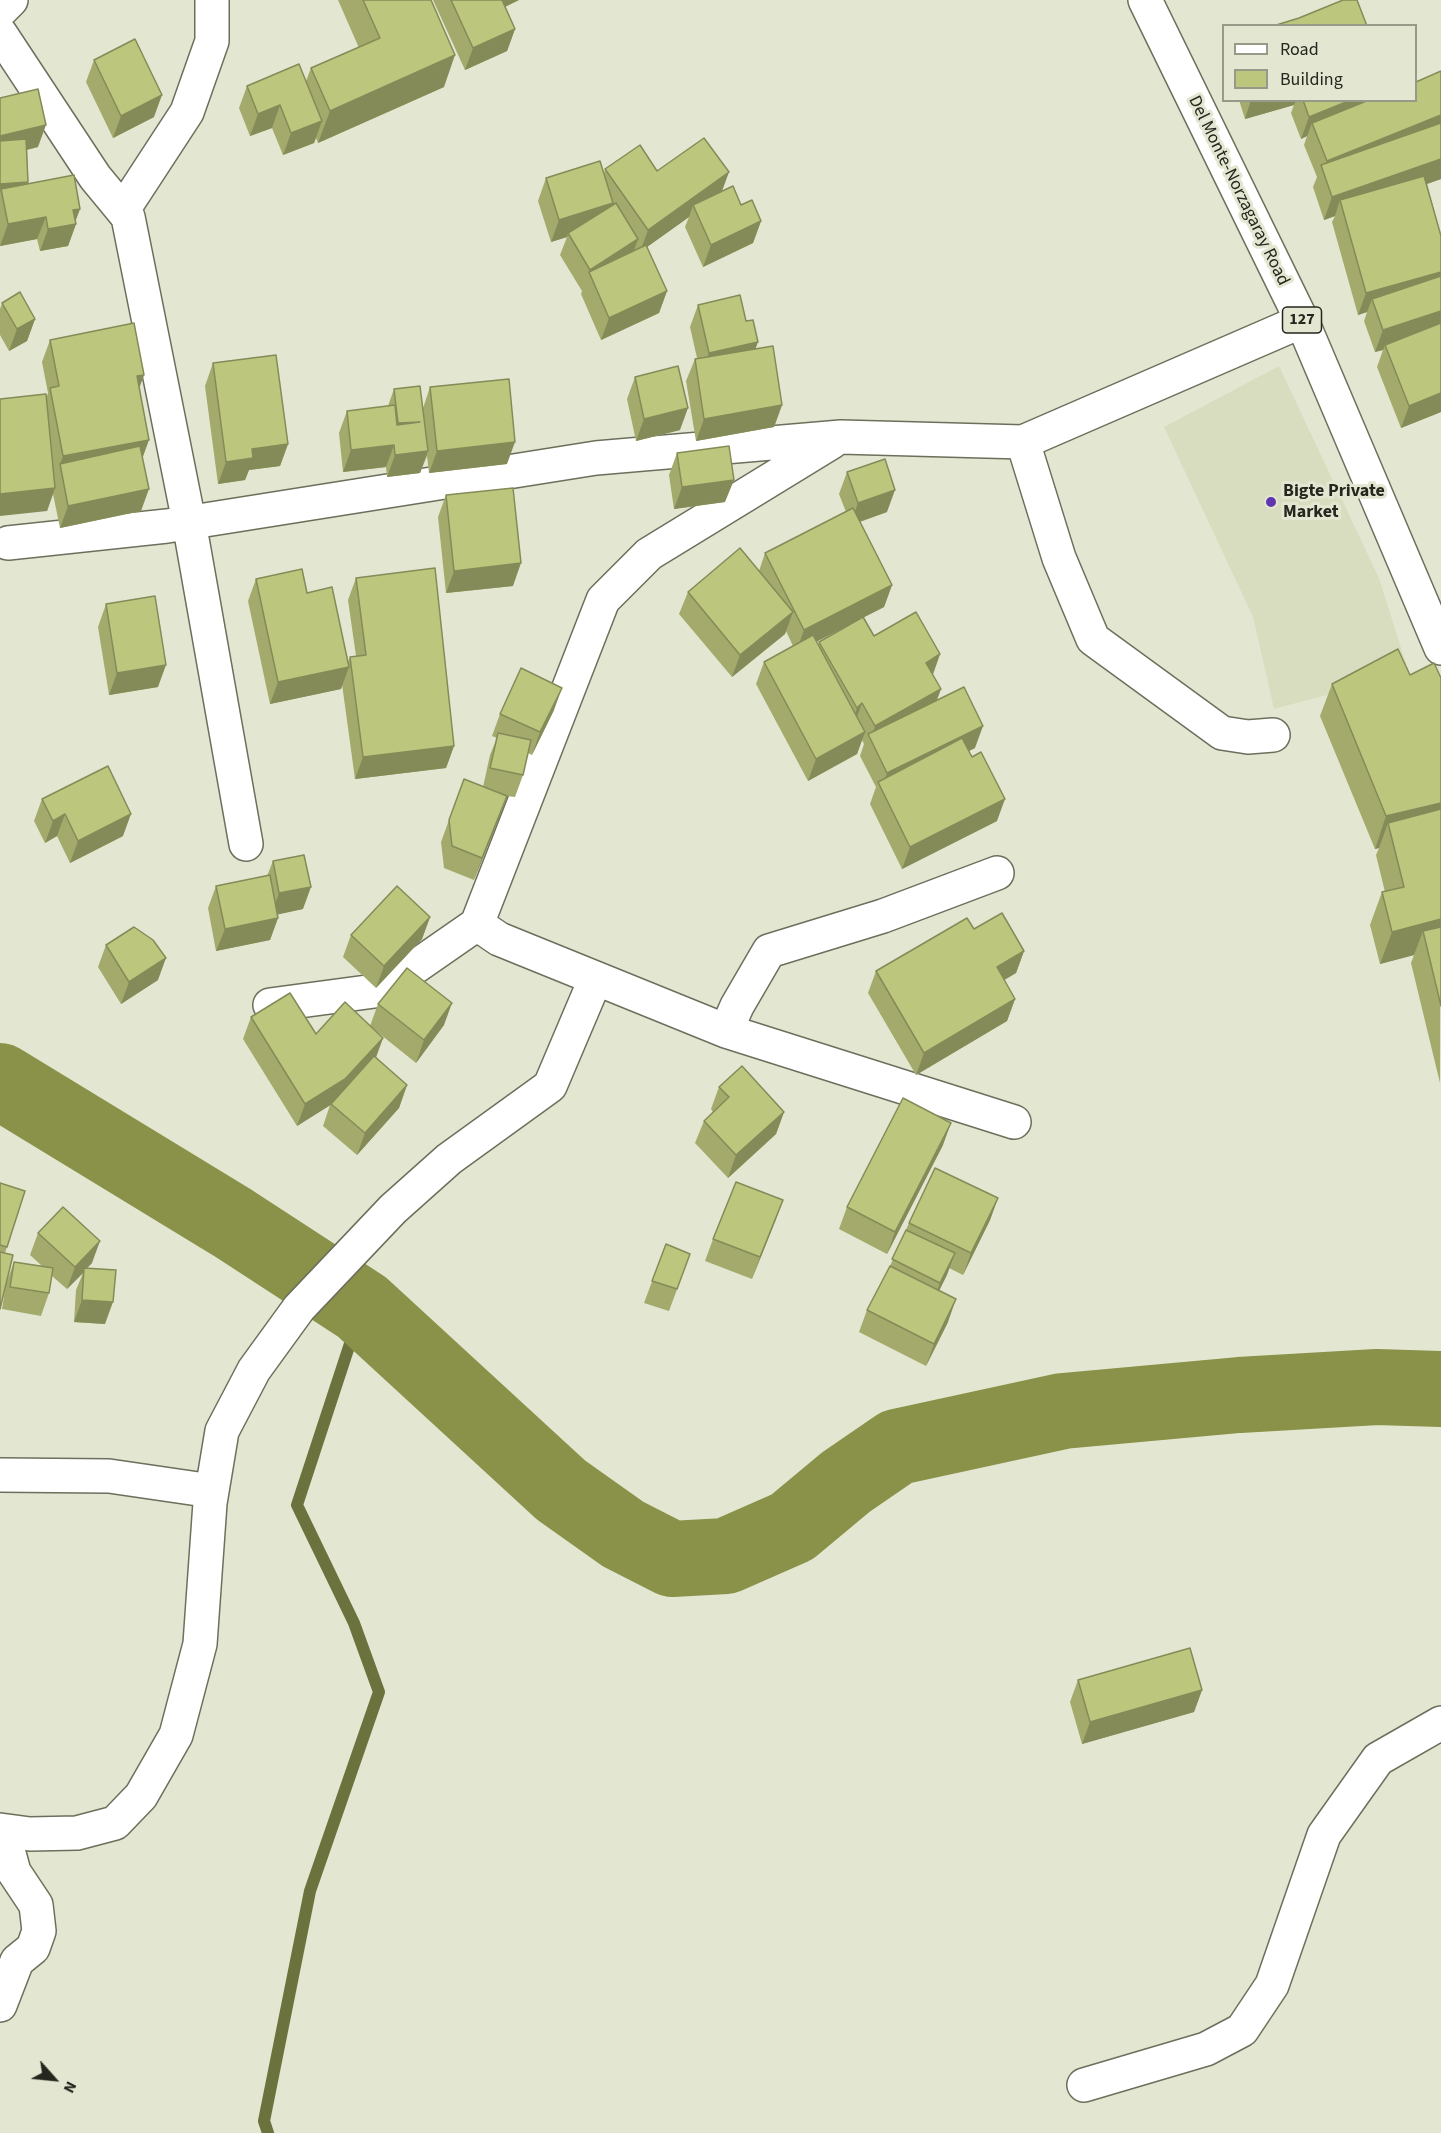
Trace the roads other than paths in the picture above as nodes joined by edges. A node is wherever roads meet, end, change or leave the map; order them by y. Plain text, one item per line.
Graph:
1 (11, 0) edge
2 (212, 0) edge
3 (1144, 0) edge
4 (0, 11) edge
5 (0, 33) edge
6 (123, 210) junction
7 (1302, 321) junction
8 (841, 436) junction
9 (1023, 442) junction
10 (189, 522) junction
11 (8, 543) dead end
12 (1441, 648) edge
13 (1273, 735) dead end
14 (246, 844) dead end
15 (997, 873) dead end
16 (477, 924) junction
17 (595, 980) junction
18 (270, 1005) edge
19 (726, 1031) junction
20 (1014, 1122) dead end
21 (0, 1475) edge
22 (212, 1491) junction
23 (1441, 1723) edge
24 (2, 1831) edge
25 (0, 2005) edge
26 (1084, 2085) dead end

1 - 4 street
2 - 6 street
3 - 7 street, Del Monte-Norzagaray Road / 127
5 - 6 street
6 - 10 street
7 - 9 street
7 - 12 street, Del Monte-Norzagaray Road / 127
8 - 9 street
8 - 10 street
8 - 16 street
9 - 13 street
10 - 11 street
10 - 14 street
15 - 19 street
16 - 17 street
16 - 18 street
17 - 19 street
17 - 22 street
19 - 20 street
21 - 22 street
22 - 24 street
23 - 26 street
24 - 25 street

